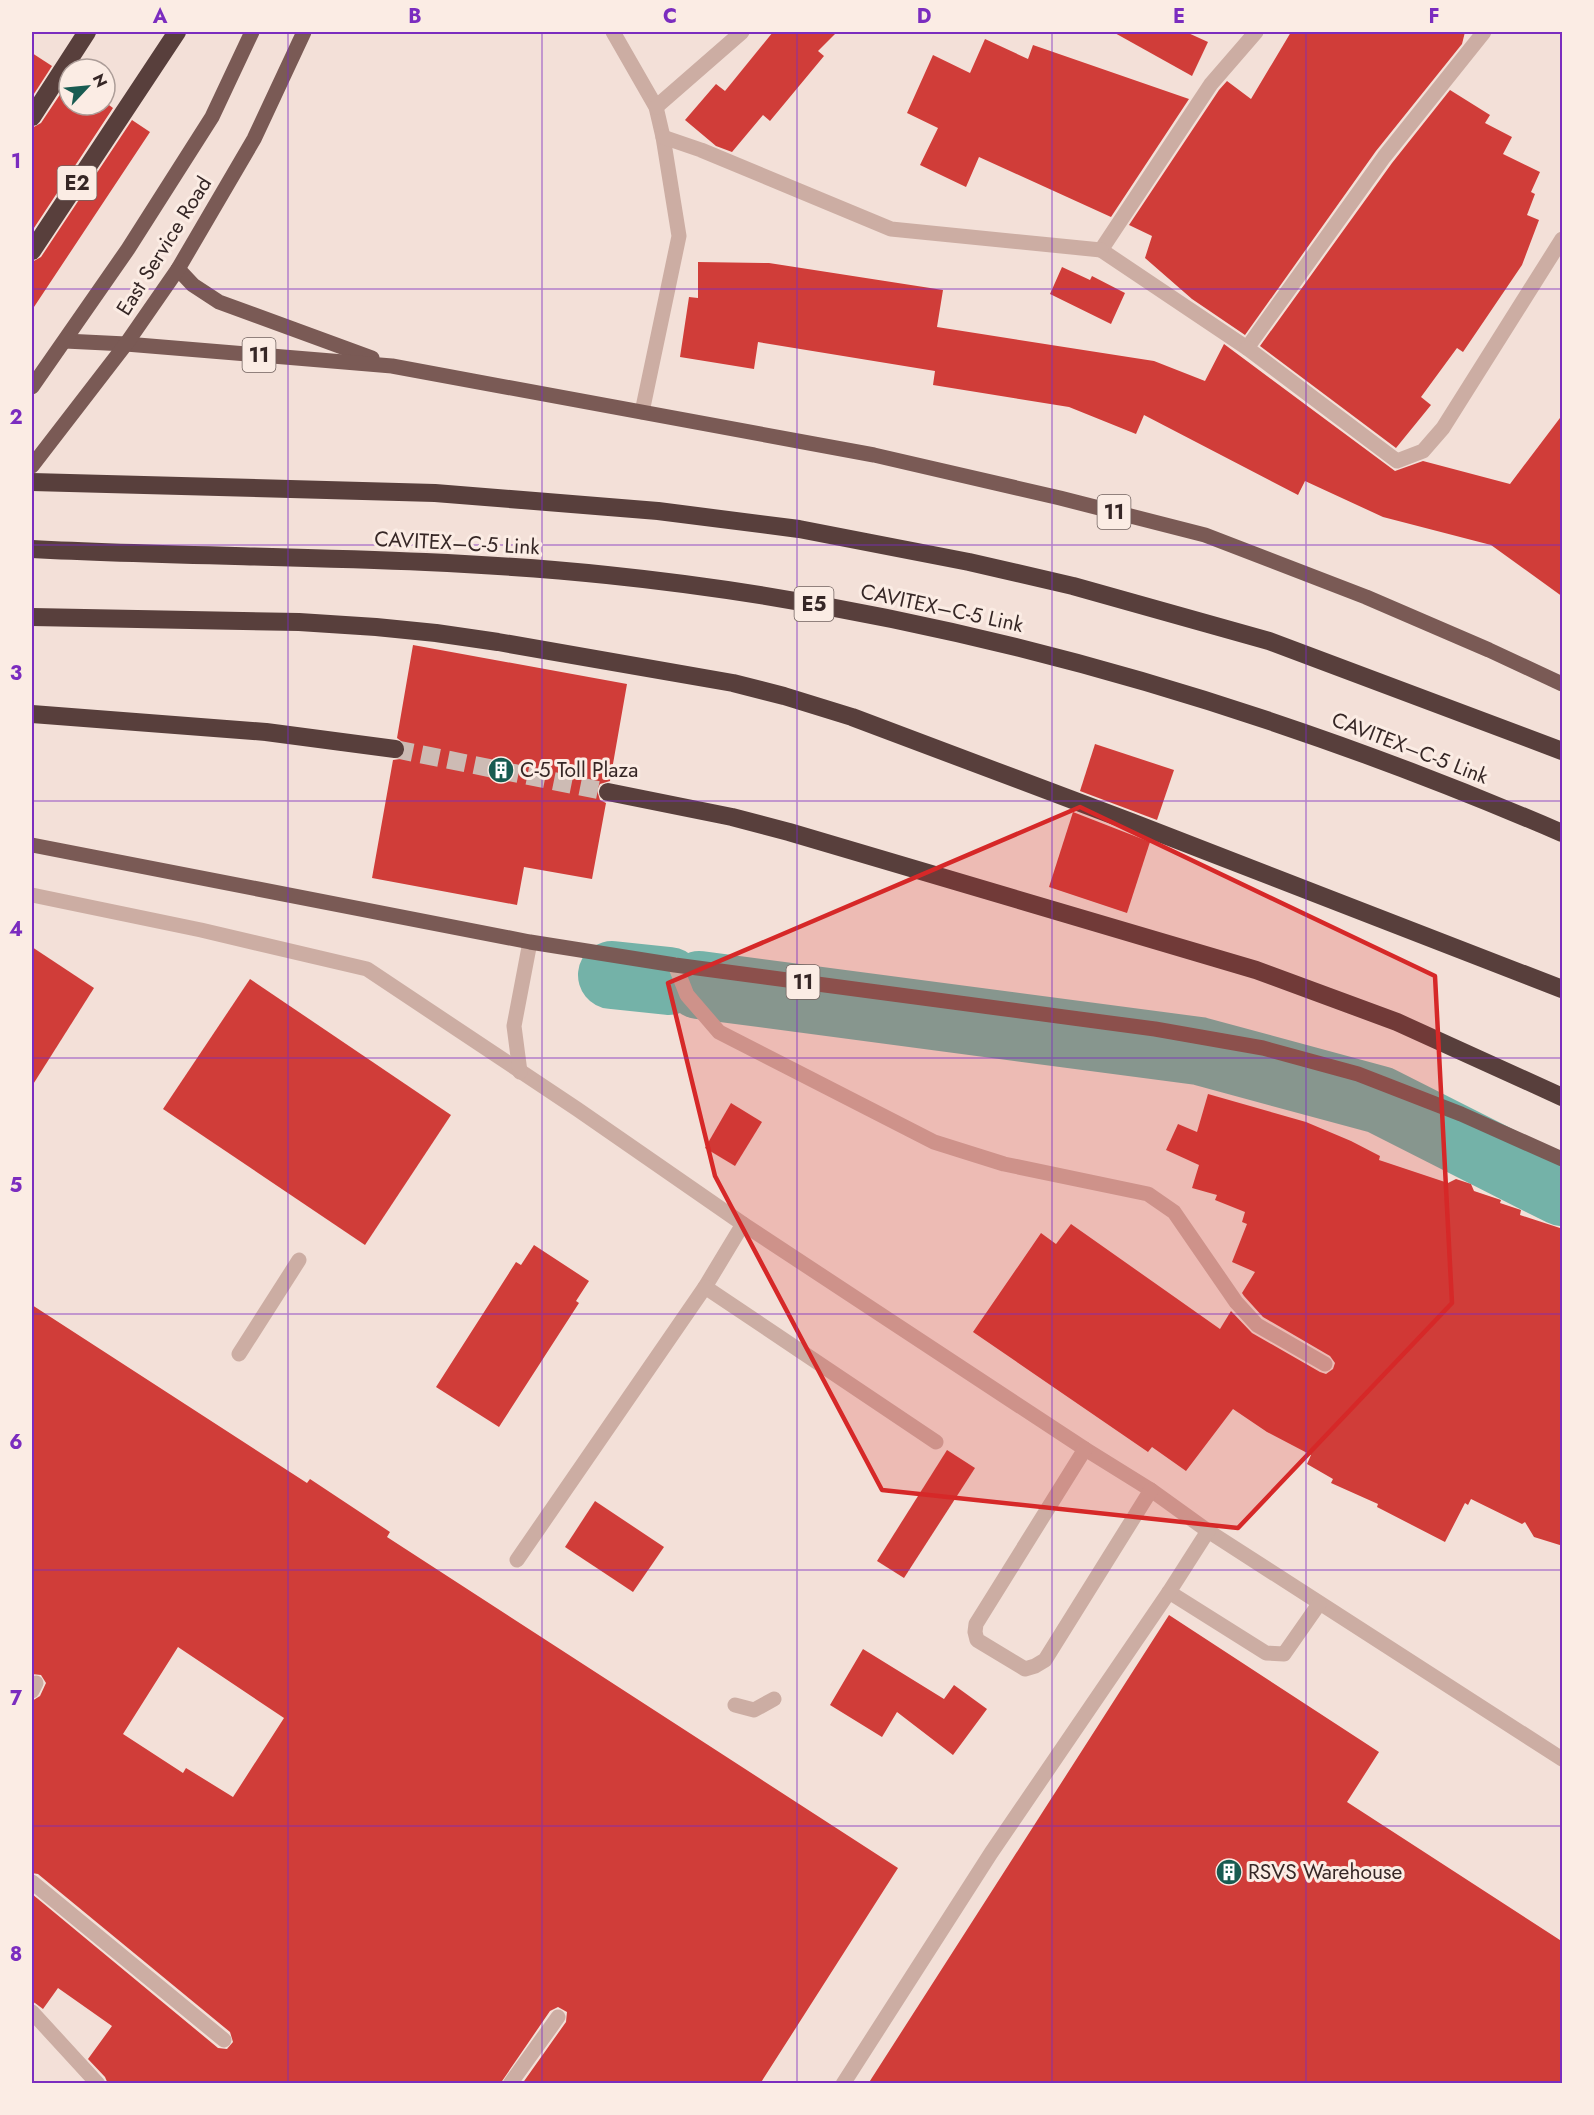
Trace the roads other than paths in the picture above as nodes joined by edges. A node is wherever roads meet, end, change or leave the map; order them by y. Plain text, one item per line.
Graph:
1 (87, 32) edge
2 (177, 32) edge
3 (252, 32) edge
4 (304, 32) edge
5 (613, 32) edge
6 (742, 32) edge
7 (1256, 32) edge
8 (1484, 32) edge
9 (656, 107) junction
10 (32, 117) edge
11 (663, 137) junction
12 (1563, 239) edge
13 (1101, 250) junction
14 (32, 251) edge
15 (178, 269) junction
16 (65, 341) junction
17 (126, 344) junction
18 (1247, 348) junction
19 (392, 366) junction
20 (32, 387) edge
21 (642, 412) junction
22 (32, 466) edge
23 (32, 482) edge
24 (32, 549) edge
25 (32, 617) edge
26 (1563, 684) edge
27 (32, 714) edge
28 (395, 749) tunnel mouth
29 (1563, 751) edge
30 (608, 792) tunnel mouth
31 (1563, 833) edge
32 (32, 845) edge
33 (32, 895) edge
34 (530, 942) junction
35 (675, 964) junction
36 (1563, 988) edge
37 (520, 1072) junction
38 (1563, 1098) edge
39 (1563, 1159) edge
40 (743, 1224) junction
41 (299, 1260) dead end
42 (705, 1287) junction
43 (238, 1354) dead end
44 (1325, 1364) dead end
45 (936, 1442) dead end
46 (1085, 1449) junction
47 (1151, 1490) junction
48 (1208, 1531) junction
49 (517, 1560) dead end
50 (1169, 1592) junction
51 (1319, 1604) junction
52 (774, 1699) dead end
53 (735, 1705) dead end
54 (1563, 1759) edge
55 (32, 1882) edge
56 (32, 2012) edge
57 (558, 2018) dead end
58 (224, 2040) dead end
59 (98, 2084) edge
60 (510, 2084) edge
61 (843, 2084) edge

1 - 10 highway
2 - 14 highway, E2
3 - 16 main road, East Service Road
4 - 15 main road, East Service Road
5 - 9 street
6 - 9 street
7 - 13 street
8 - 18 street
9 - 11 street
11 - 13 street
11 - 21 street
12 - 18 street
13 - 18 street
15 - 17 main road, East Service Road
15 - 19 main road
16 - 17 main road, 11
16 - 20 main road, East Service Road
17 - 19 main road, 11
17 - 22 main road, East Service Road
19 - 21 main road, 11
21 - 26 main road, 11
23 - 29 highway
24 - 31 highway, CAVITEX–C-5 Link / E5
25 - 36 highway
27 - 28 highway
30 - 38 highway
32 - 34 main road, 11
33 - 37 street
34 - 35 main road, 11
34 - 37 street
35 - 39 main road, 11
35 - 44 street
37 - 40 street
40 - 42 street
40 - 46 street
41 - 43 street
42 - 45 street
42 - 49 street
46 - 47 street
46 - 47 street
47 - 48 street
48 - 50 street
48 - 51 street
50 - 51 street
50 - 61 street
51 - 54 street
52 - 53 street
55 - 58 street
56 - 59 street
57 - 60 street

